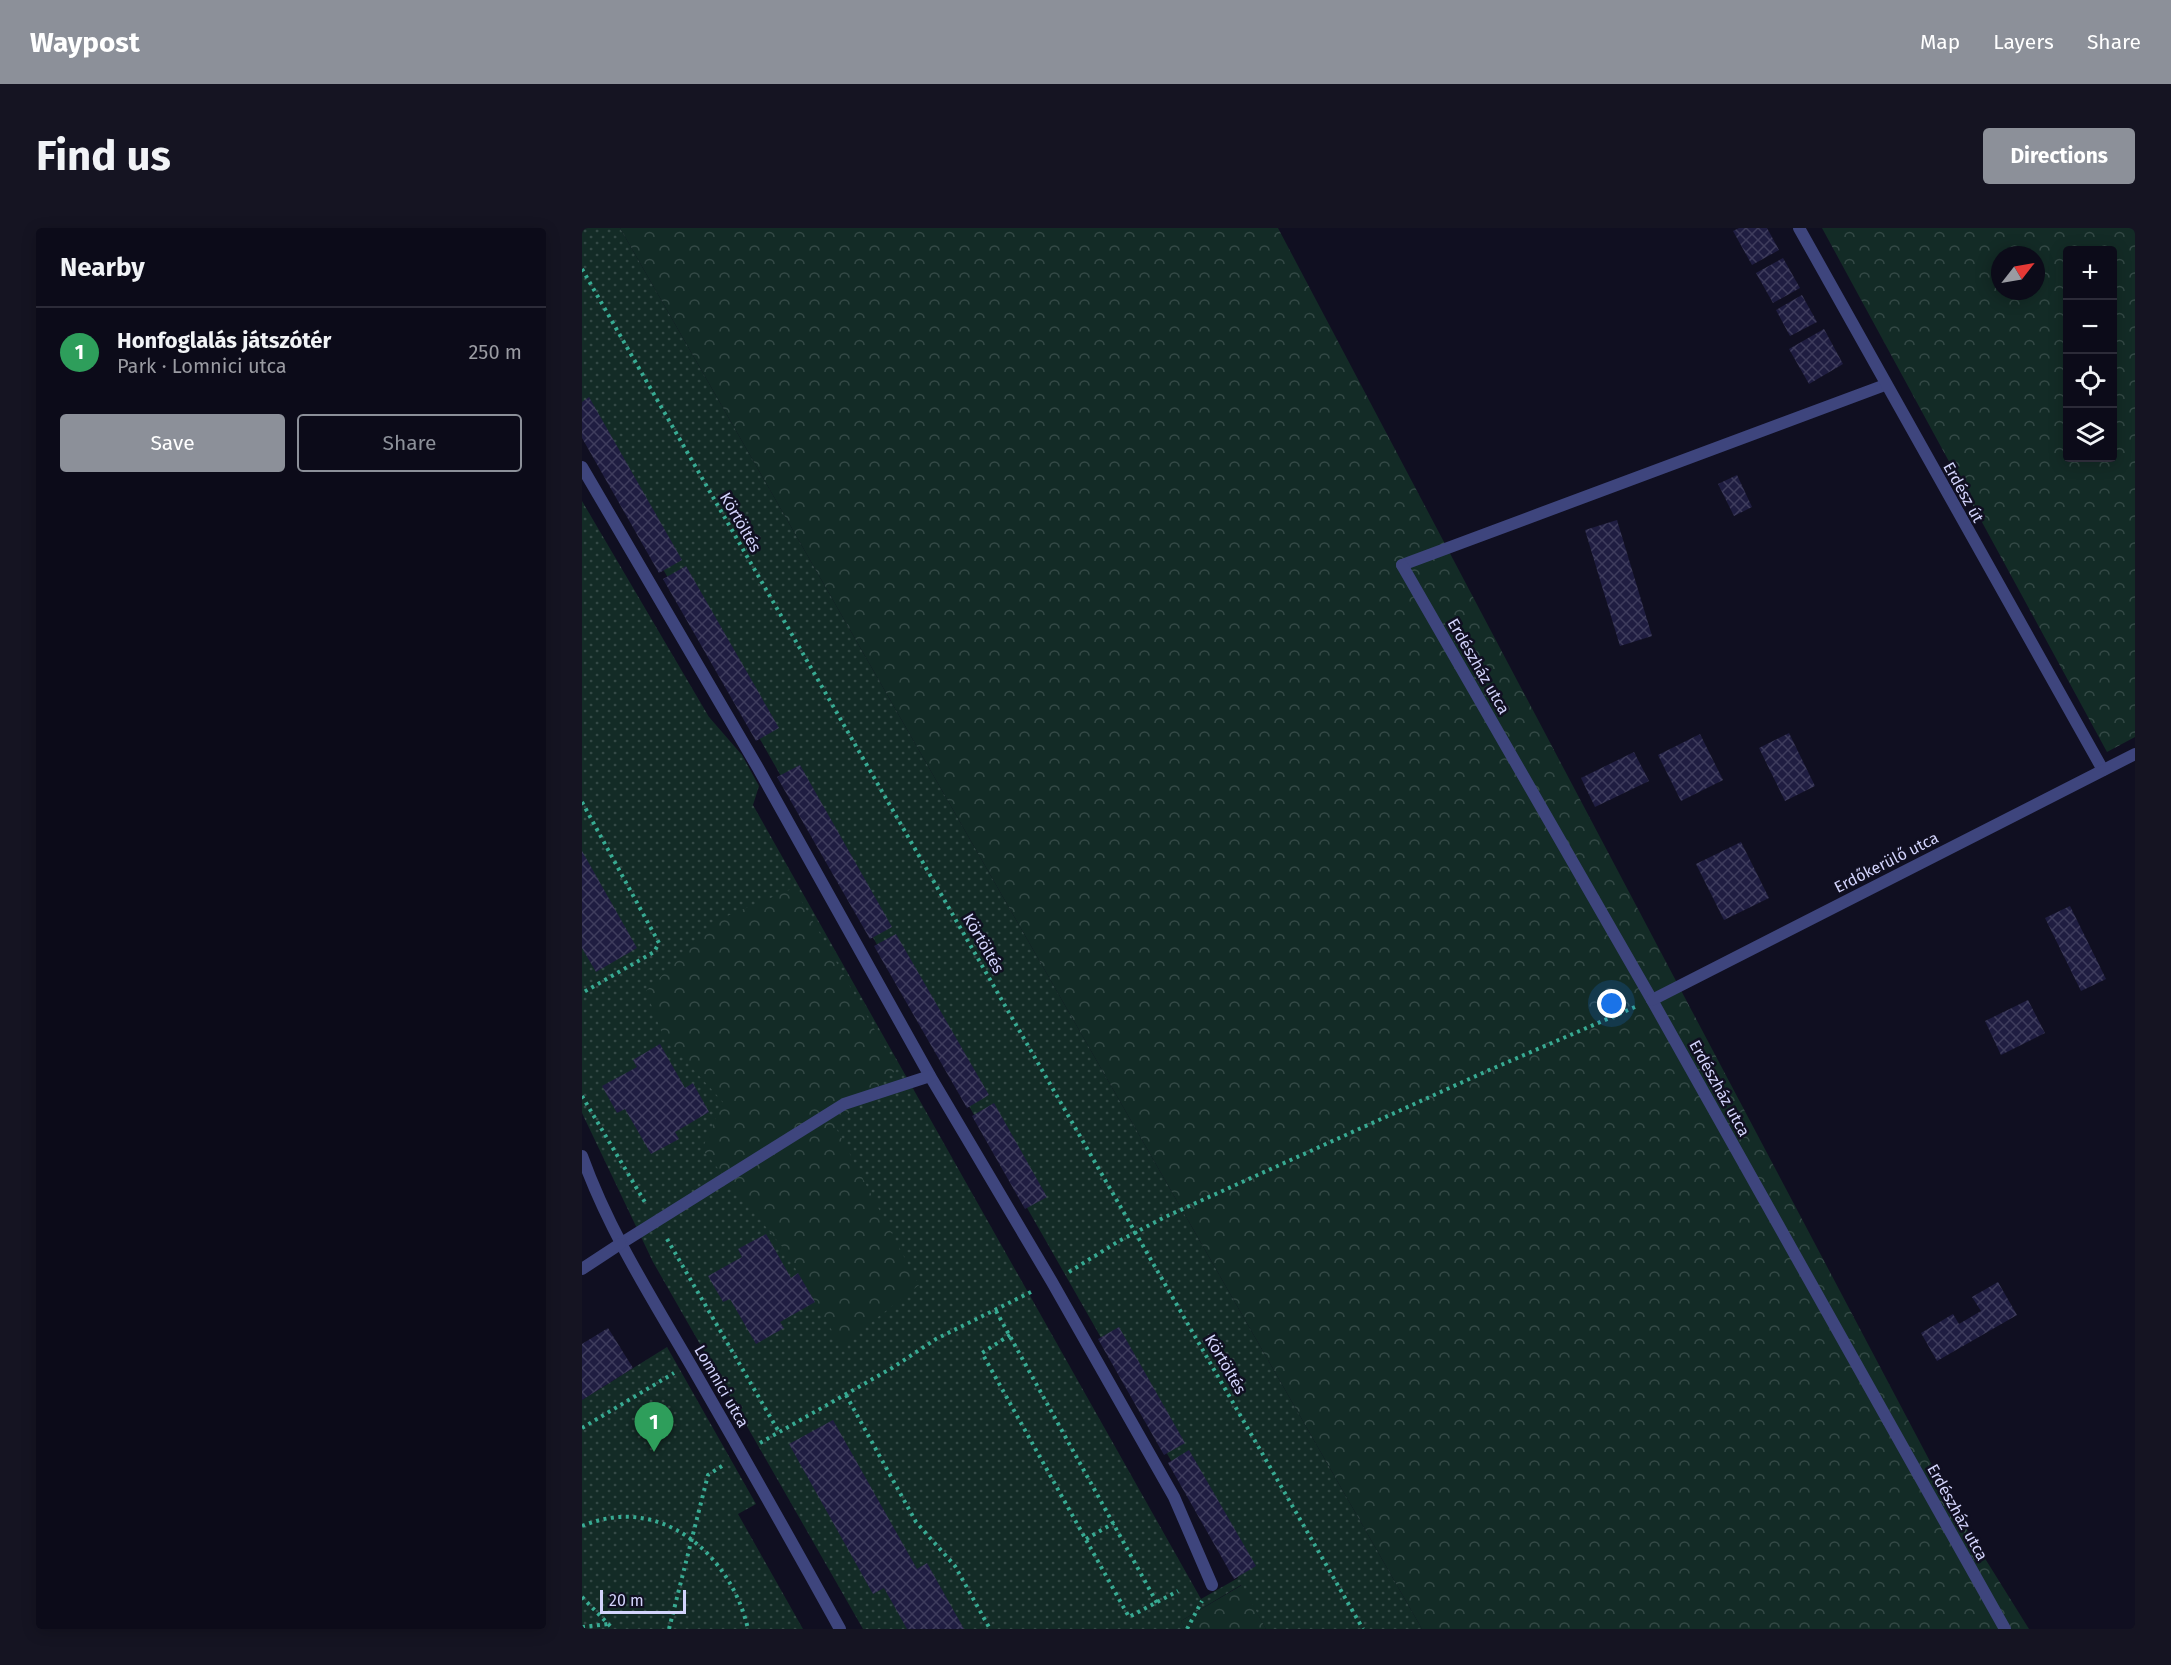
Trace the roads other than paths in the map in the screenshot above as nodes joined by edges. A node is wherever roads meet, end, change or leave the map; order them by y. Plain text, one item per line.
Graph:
1 (1799, 228) edge
2 (1885, 385) junction
3 (582, 467) edge
4 (586, 485) edge
5 (2135, 754) edge
6 (2103, 770) junction
7 (1652, 1000) junction
8 (930, 1076) junction
9 (582, 1156) edge
10 (620, 1244) junction
11 (582, 1269) edge
12 (1212, 1585) road end
13 (840, 1629) edge
14 (2005, 1629) edge

1 - 2 street, Erdész út
2 - 6 street, Erdész út
2 - 7 street, Erdészház utca
3 - 4 street
4 - 8 street
5 - 6 street, Erdőkerülő utca
6 - 7 street, Erdőkerülő utca
7 - 14 street, Erdészház utca
8 - 10 street
8 - 12 street
9 - 10 street, Lomnici utca
10 - 11 street
10 - 13 street, Lomnici utca

